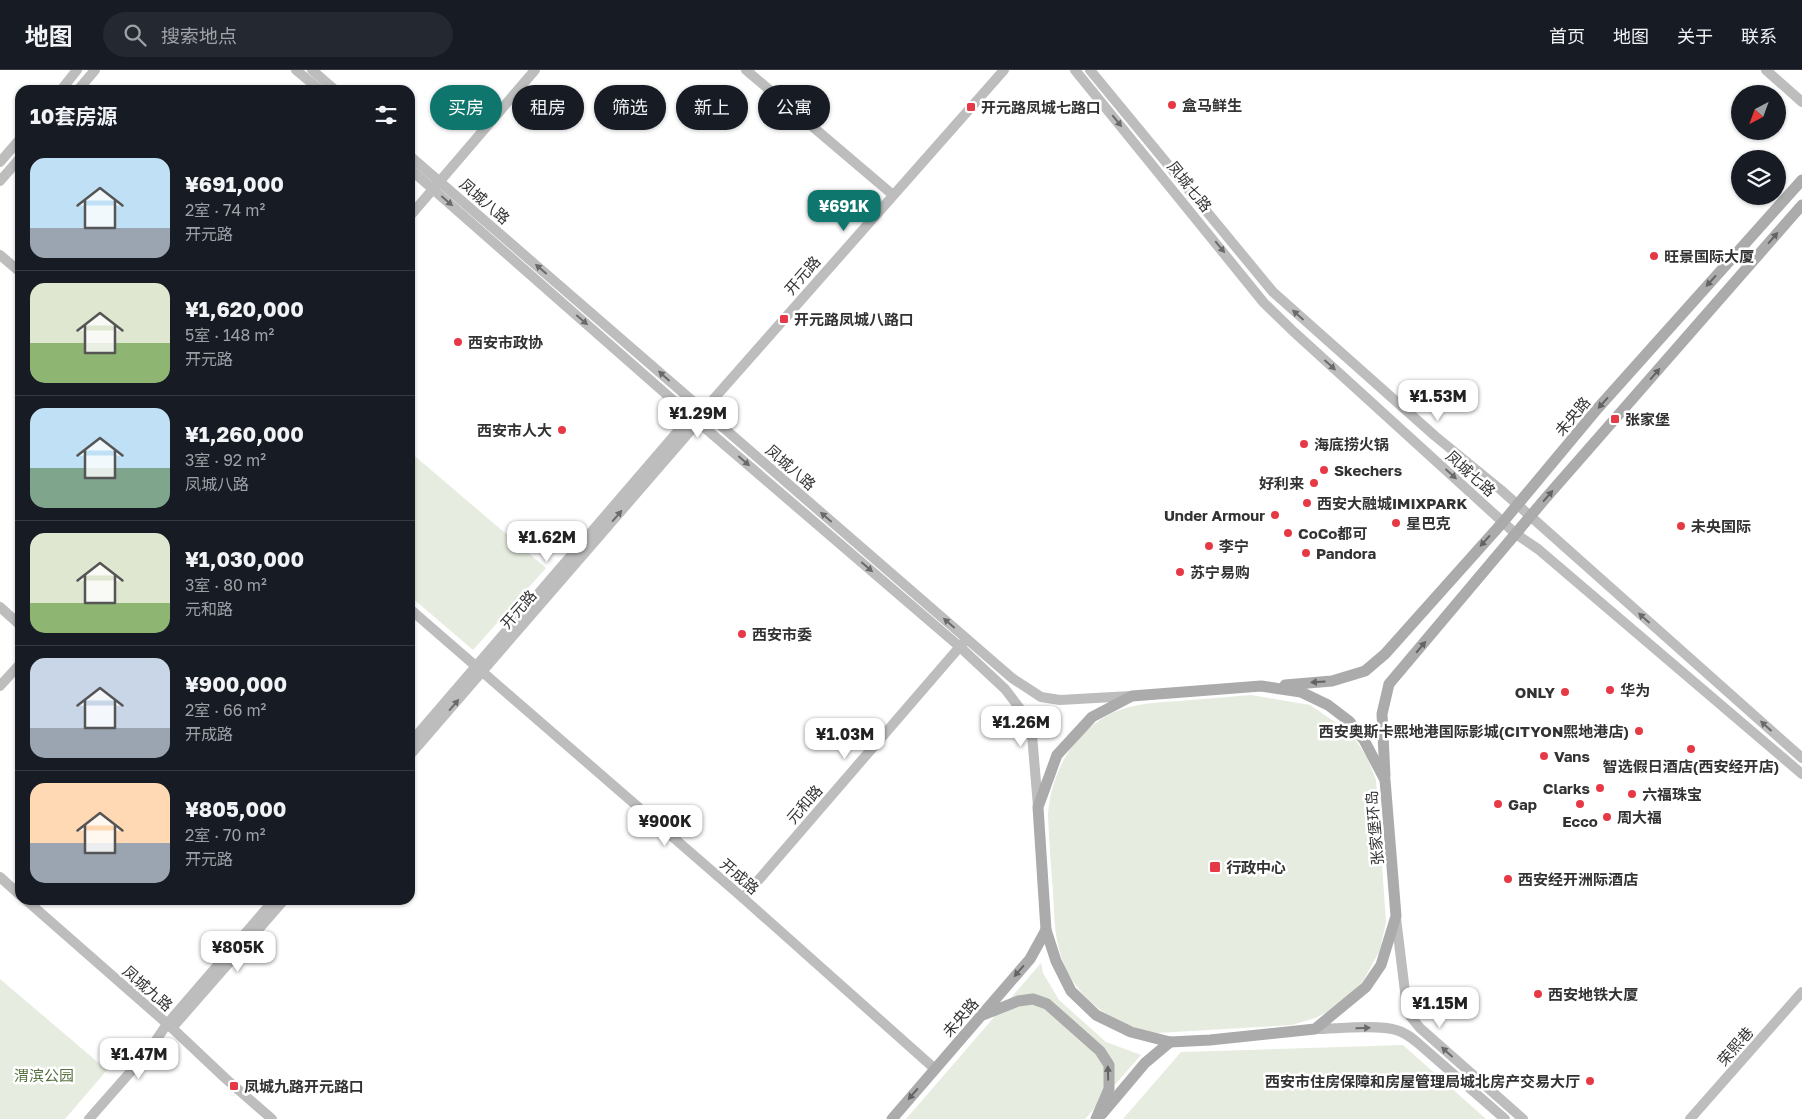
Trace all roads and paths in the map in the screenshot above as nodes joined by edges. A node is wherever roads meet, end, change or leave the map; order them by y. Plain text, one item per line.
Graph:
1 (78, 70) edge
2 (95, 70) edge
3 (296, 70) edge
4 (312, 70) edge
5 (535, 70) edge
6 (746, 70) edge
7 (1004, 70) edge
8 (1075, 70) edge
9 (1090, 70) edge
10 (1766, 70) edge
11 (65, 85) edge
12 (82, 85) edge
13 (314, 85) edge
14 (329, 85) edge
15 (1802, 102) edge
16 (15, 144) edge
17 (0, 162) edge
18 (415, 162) edge
19 (15, 164) edge
20 (415, 172) edge
21 (1802, 180) edge
22 (0, 182) edge
23 (436, 185) junction
24 (893, 195) junction
25 (1802, 205) edge
26 (415, 210) edge
27 (0, 255) edge
28 (15, 268) edge
29 (703, 411) junction
30 (694, 419) junction
31 (1517, 504) junction
32 (1531, 517) junction
33 (1503, 522) junction
34 (1516, 534) junction
35 (0, 607) edge
36 (415, 613) edge
37 (15, 620) edge
38 (967, 638) junction
39 (960, 647) junction
40 (479, 669) junction
41 (15, 670) edge
42 (0, 686) edge
43 (1261, 686) junction
44 (1132, 696) junction
45 (415, 738) edge
46 (415, 749) edge
47 (1802, 758) edge
48 (1802, 774) edge
49 (1385, 780) junction
50 (1038, 807) junction
51 (1, 880) edge
52 (15, 891) edge
53 (743, 898) junction
54 (32, 905) edge
55 (270, 905) edge
56 (279, 905) edge
57 (1396, 916) junction
58 (1046, 930) junction
59 (1802, 992) edge
60 (980, 1016) junction
61 (170, 1026) junction
62 (1314, 1029) junction
63 (1170, 1042) junction
64 (934, 1069) junction
65 (89, 1119) edge
66 (272, 1119) edge
67 (892, 1119) edge
68 (1097, 1119) edge
69 (1505, 1119) edge
70 (1523, 1119) edge
71 (1690, 1119) edge

1 - 11 street
2 - 12 street
3 - 13 street
4 - 14 street
5 - 23 street
6 - 24 street
7 - 24 street, 开元路
8 -> 33 street, 凤城七路
31 -> 9 street, 凤城七路
10 - 15 street
16 - 17 street
18 - 23 street, 凤城八路
19 - 22 street
20 - 23 street, 凤城八路
21 -> 31 main road, 未央路
23 - 26 street
29 -> 23 street, 凤城八路
23 -> 30 street, 凤城八路
24 - 29 street, 开元路
32 -> 25 main road
27 - 28 street
29 - 30 street, 开元路
38 -> 29 street, 凤城八路
30 -> 39 street, 凤城八路
30 - 40 street, 开元路
31 - 32 street, 凤城七路
31 - 33 main road, 未央路
32 - 34 main road
47 -> 32 street, 凤城七路
33 - 34 street, 凤城七路
33 -> 43 main road, 未央路
34 - 48 street, 凤城七路
49 -> 34 main road
35 - 37 street
36 - 40 street, 开成路
38 - 39 street, 元和路
38 - 44 street, 凤城八路
39 - 50 street, 凤城八路
39 - 53 street, 元和路
40 - 45 street, 开元路
46 -> 40 street, 开元路
40 - 53 street, 开成路
41 - 42 street
43 - 44 main road, 张家堡环岛
43 - 49 main road, 张家堡环岛
44 - 50 main road, 张家堡环岛
49 - 57 main road, 张家堡环岛
50 - 58 main road, 张家堡环岛
51 - 52 street
53 - 64 street, 开成路
54 - 61 street, 凤城九路
55 - 61 street
56 - 61 street
57 - 62 main road, 张家堡环岛
70 -> 57 street
58 -> 60 main road, 未央路
58 - 63 main road, 张家堡环岛
59 - 71 street, 荣熙巷
60 - 64 main road, 未央路
68 -> 60 main road
61 - 65 street
61 - 66 street, 凤城九路
62 - 63 main road, 张家堡环岛
62 -> 69 street
63 - 68 main road
64 -> 67 main road, 未央路

